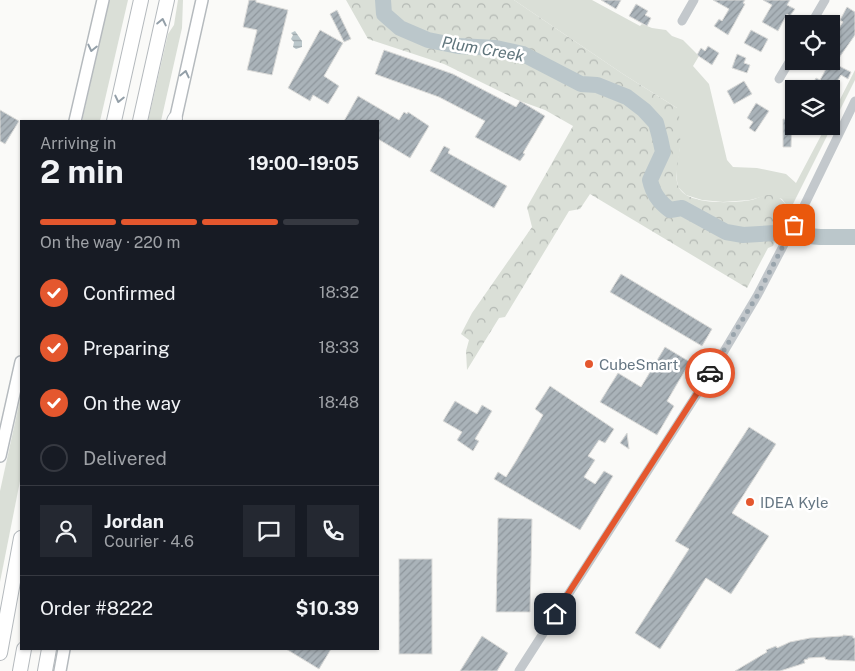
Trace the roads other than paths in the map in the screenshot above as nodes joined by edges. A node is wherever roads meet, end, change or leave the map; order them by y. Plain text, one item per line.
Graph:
1 (103, 0) edge
2 (141, 0) edge
3 (167, 0) edge
4 (202, 0) edge
5 (694, 0) edge
6 (825, 0) edge
7 (816, 15) edge
8 (682, 21) dead end
9 (785, 69) edge
10 (779, 79) dead end
11 (855, 101) edge
12 (75, 120) edge
13 (114, 120) edge
14 (140, 120) edge
15 (175, 120) edge
16 (20, 366) edge
17 (2, 437) edge
18 (0, 456) edge
19 (20, 543) edge
20 (24, 650) edge
21 (49, 650) edge
22 (64, 650) edge
23 (0, 653) edge
24 (20, 671) edge
25 (45, 671) edge
26 (60, 671) edge
27 (519, 671) edge

1 -> 12 main road
2 -> 13 highway
14 -> 3 highway
15 -> 4 main road
5 - 8 street
6 - 7 street
9 - 10 street
11 - 27 street
16 - 17 main road
17 - 18 main road
19 - 23 highway
20 - 24 highway
21 - 25 highway
22 - 26 main road

